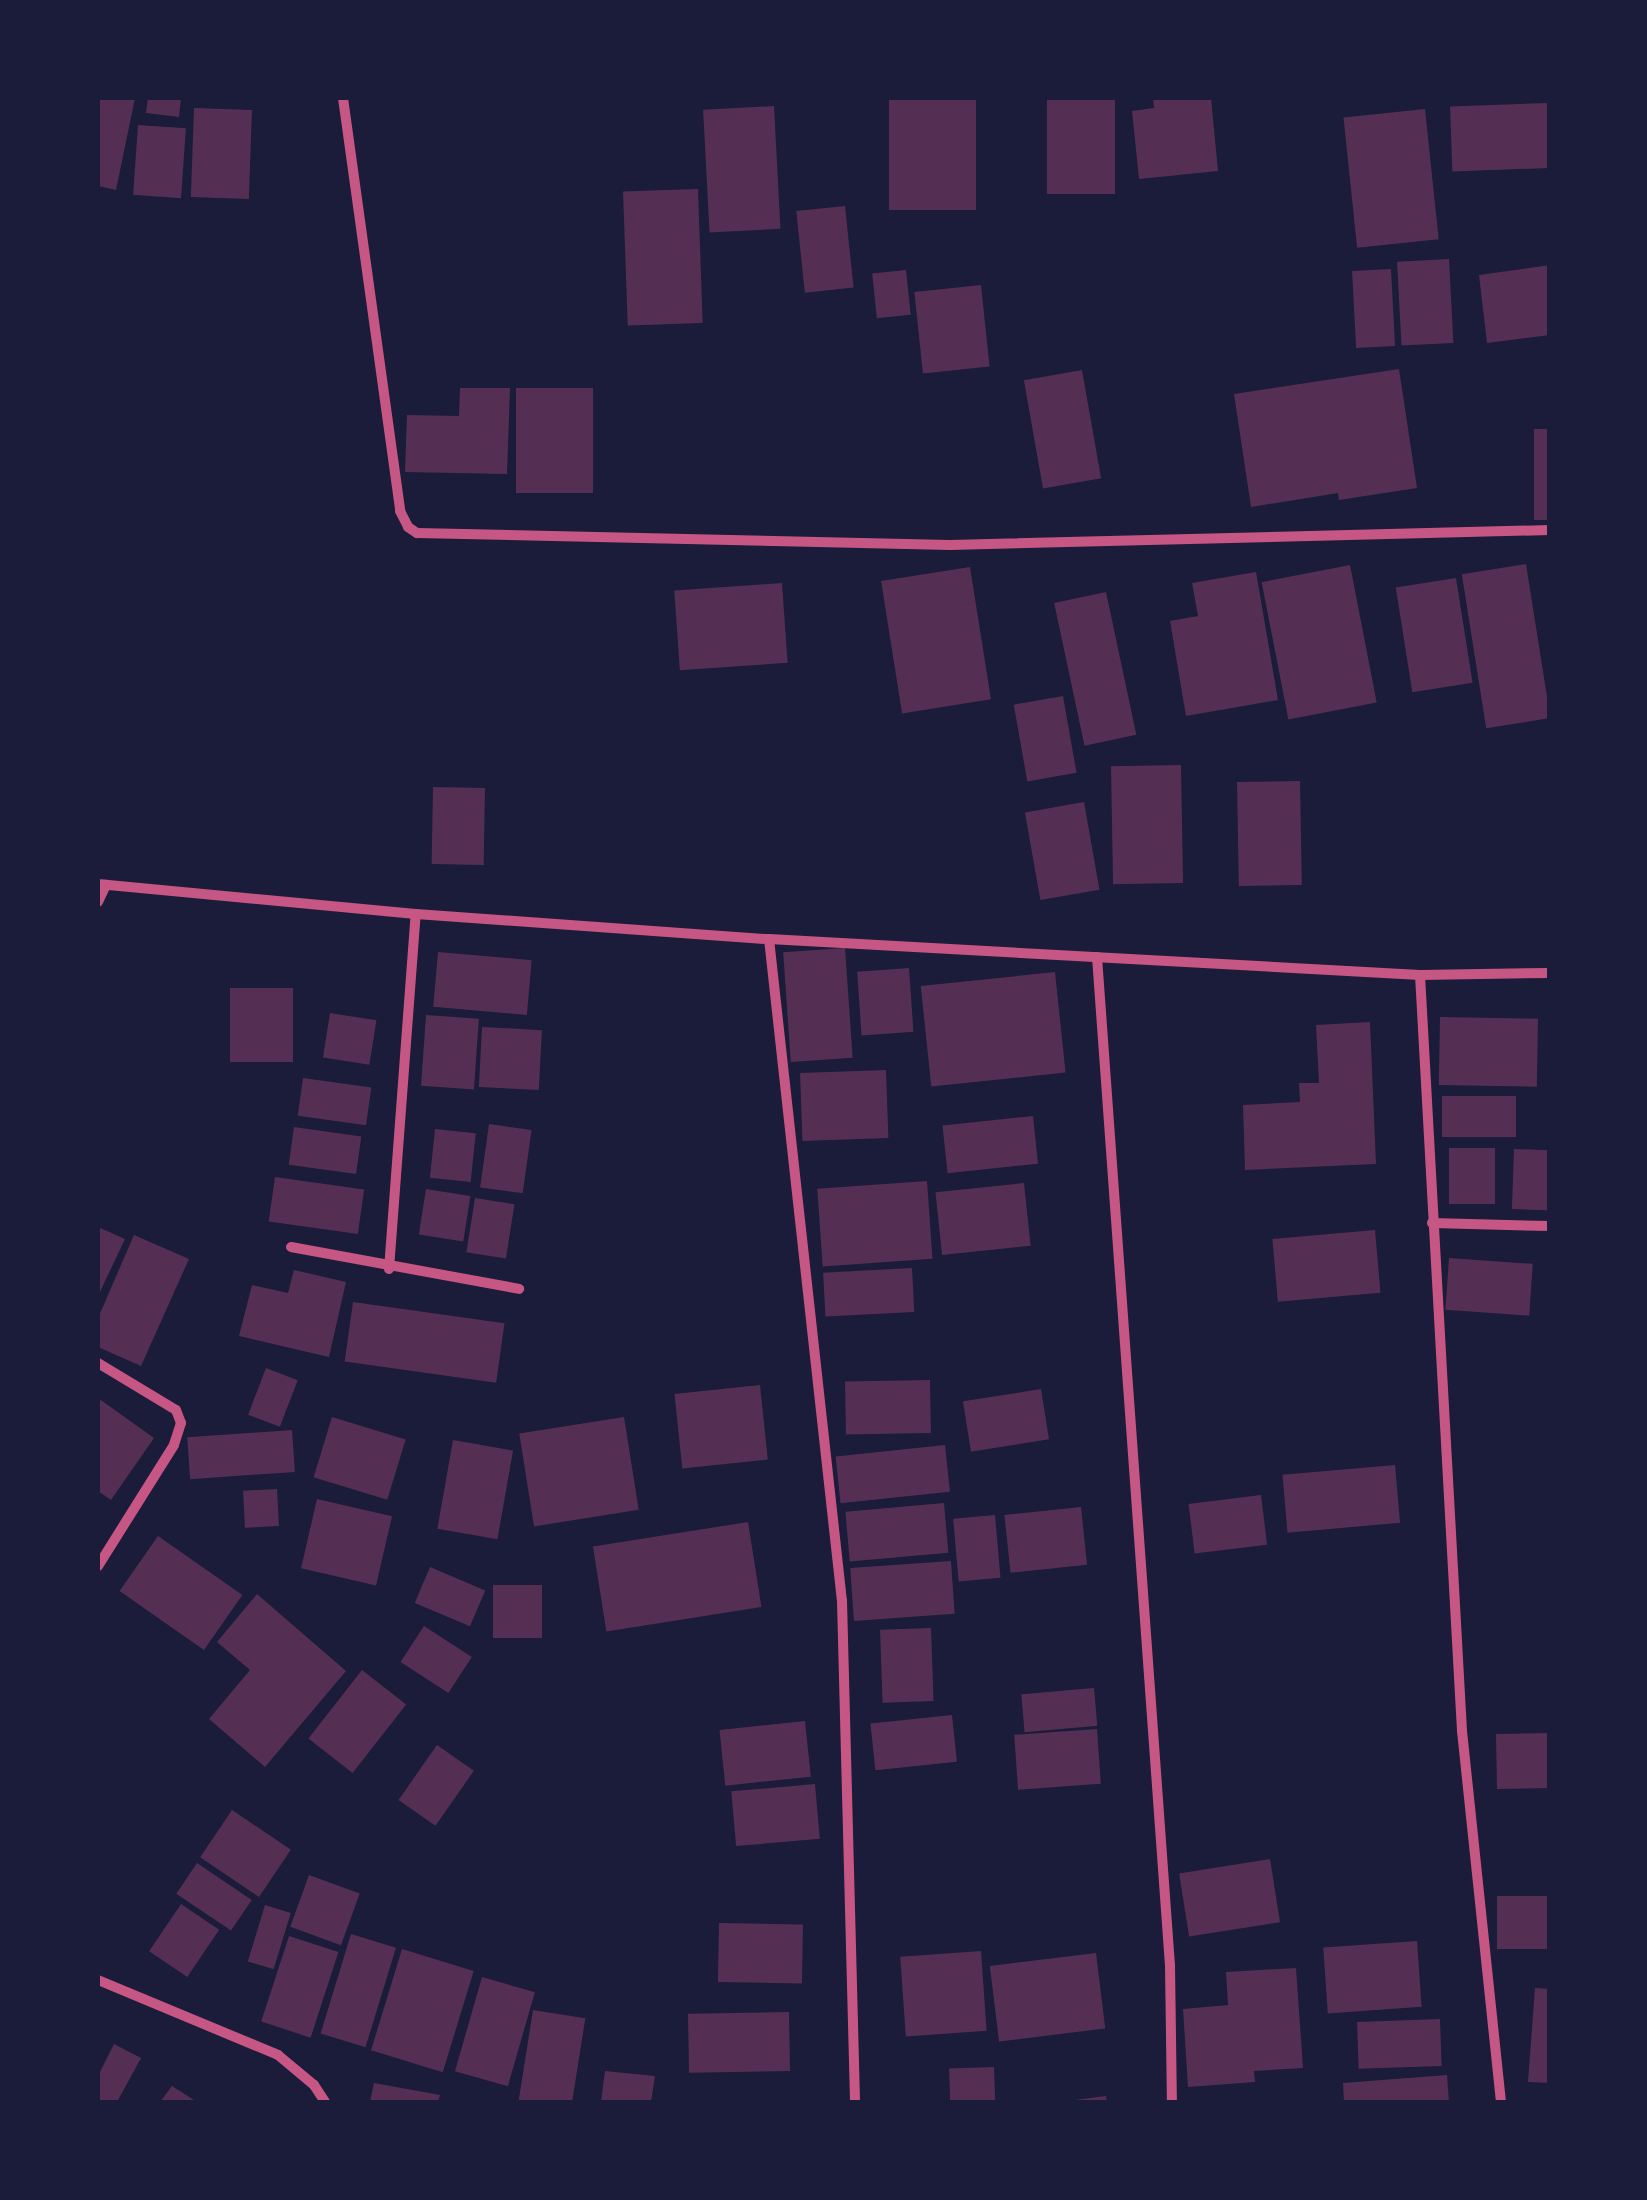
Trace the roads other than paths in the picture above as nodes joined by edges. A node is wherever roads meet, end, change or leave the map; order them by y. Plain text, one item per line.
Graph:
1 (343, 98) edge
2 (1550, 530) edge
3 (102, 884) edge
4 (98, 902) edge
5 (416, 914) junction
6 (768, 939) junction
7 (1097, 957) junction
8 (1550, 973) edge
9 (1420, 976) junction
10 (1432, 1223) junction
11 (1550, 1226) edge
12 (290, 1247) dead end
13 (389, 1269) junction
14 (519, 1289) dead end
15 (98, 1364) edge
16 (98, 1566) edge
17 (98, 1980) edge
18 (325, 2102) edge
19 (855, 2102) edge
20 (1172, 2102) edge
21 (1501, 2102) edge

1 - 2 street
3 - 4 street
3 - 5 street
5 - 6 street
5 - 13 street
6 - 7 street
6 - 19 street
7 - 9 street
7 - 20 street
8 - 9 street
9 - 10 street
10 - 11 street
10 - 21 street
12 - 13 street
13 - 14 street
15 - 16 street
17 - 18 street

